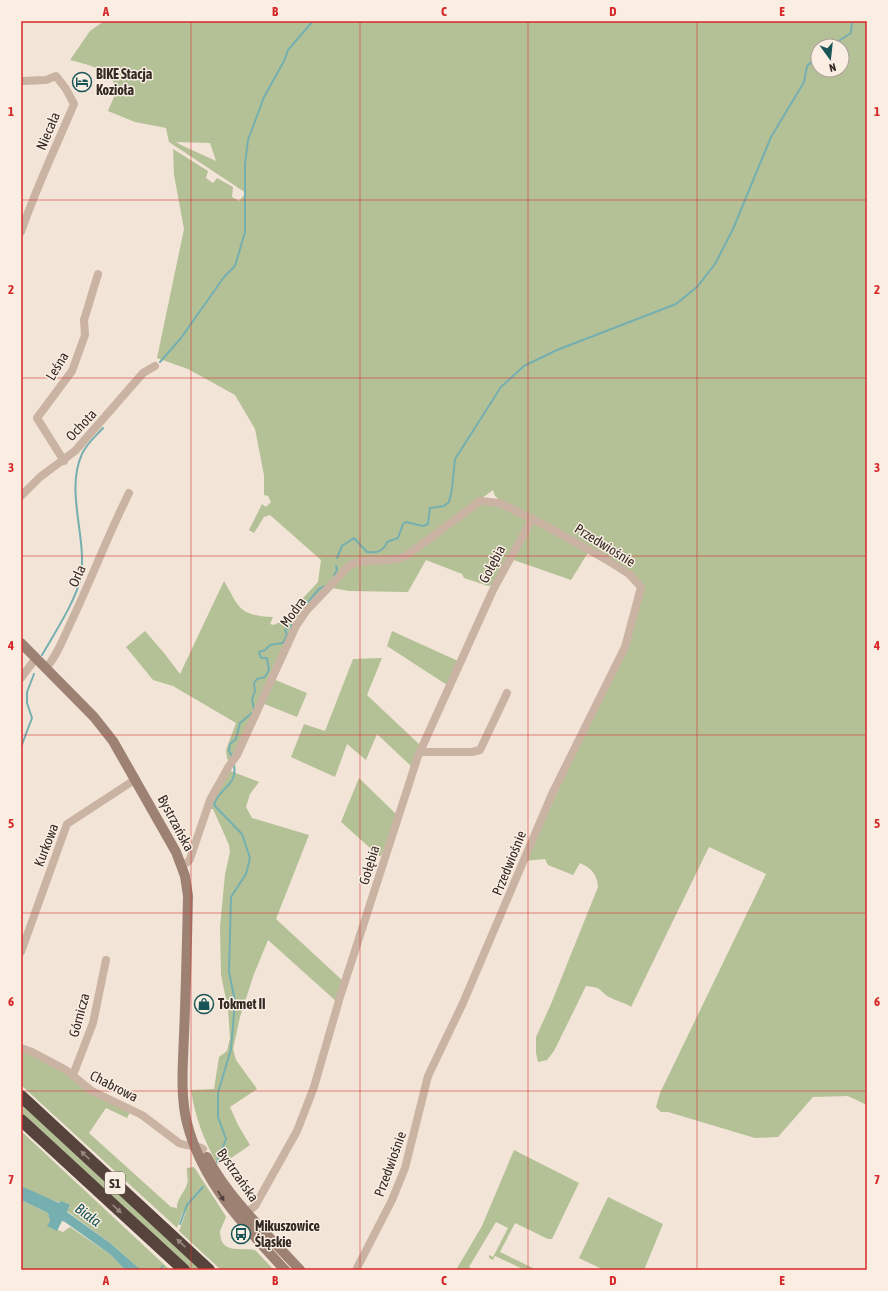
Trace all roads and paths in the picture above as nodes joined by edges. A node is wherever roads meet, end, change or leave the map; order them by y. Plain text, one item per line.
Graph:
1 (21, 81) edge
2 (21, 232) edge
3 (98, 274) dead end
4 (154, 366) dead end
5 (64, 461) junction
6 (129, 493) dead end
7 (21, 496) edge
8 (532, 519) junction
9 (21, 643) edge
10 (36, 658) junction
11 (46, 668) junction
12 (21, 678) edge
13 (507, 694) dead end
14 (420, 752) junction
15 (136, 779) junction
16 (182, 865) junction
17 (21, 952) edge
18 (106, 960) dead end
19 (21, 1048) edge
20 (73, 1075) junction
21 (21, 1096) edge
22 (21, 1120) edge
23 (199, 1147) junction
24 (247, 1212) junction
25 (238, 1218) junction
26 (184, 1270) edge
27 (209, 1270) edge
28 (285, 1270) edge
29 (300, 1270) edge
30 (356, 1270) edge

1 - 2 street, Niecała
3 - 5 street, Leśna
4 - 5 street, Ochota
5 - 7 street, Ochota
6 - 11 street, Orla
8 - 14 street, Gołębia
8 - 16 street, Modra
8 - 30 street, Przedwiośnie
9 - 10 main road, Bystrzańska
10 - 11 main road, Bystrzańska
10 - 12 street
11 - 15 main road, Bystrzańska
13 - 14 street
14 - 24 street, Gołębia
15 - 16 main road, Bystrzańska
15 - 17 street, Kurkowa
16 - 23 main road, Bystrzańska
18 - 20 street, Górnicza
19 - 20 street, Chabrowa
20 - 23 street, Chabrowa
27 -> 21 highway, S1
22 -> 26 highway, S1
23 - 24 main road, Bystrzańska
23 -> 25 main road, Bystrzańska
24 - 25 street, Gołębia
24 - 29 main road, Bystrzańska
25 - 28 main road, Bystrzańska

